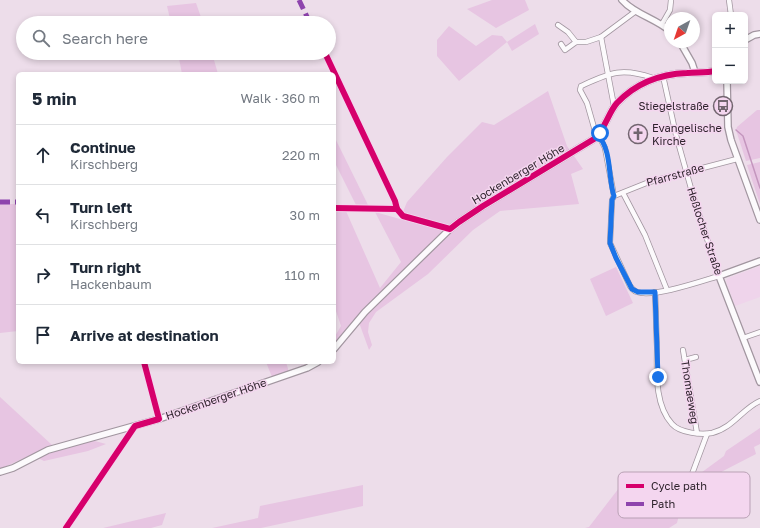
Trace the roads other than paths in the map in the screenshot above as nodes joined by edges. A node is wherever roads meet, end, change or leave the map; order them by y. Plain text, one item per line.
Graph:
1 (621, 0) edge
2 (671, 0) edge
3 (729, 0) edge
4 (636, 11) junction
5 (731, 12) edge
6 (662, 24) joint
7 (558, 25) dead end
8 (760, 34) edge
9 (601, 37) junction
10 (748, 38) edge
11 (576, 42) junction
12 (561, 44) dead end
13 (683, 48) edge
14 (712, 71) edge
15 (695, 72) junction
16 (609, 74) junction
17 (663, 76) junction
18 (653, 78) junction
19 (727, 84) edge
20 (614, 106) junction
21 (598, 136) junction
22 (737, 159) junction
23 (686, 172) junction
24 (623, 193) junction
25 (614, 196) junction
26 (760, 220) edge
27 (760, 261) edge
28 (719, 276) junction
29 (667, 290) junction
30 (655, 292) junction
31 (760, 332) edge
32 (743, 338) junction
33 (336, 347) edge
34 (683, 350) dead end
35 (696, 357) dead end
36 (685, 360) junction
37 (314, 364) edge
38 (760, 382) edge
39 (760, 401) edge
40 (697, 433) junction
41 (707, 434) junction
42 (0, 472) edge
43 (693, 472) edge

1 - 4 street
2 - 6 street
3 - 5 street
4 - 6 street
4 - 9 street
7 - 11 street
8 - 10 street
9 - 11 street
9 - 16 street
11 - 12 street
13 - 15 street
14 - 15 street
15 - 17 street
16 - 18 street
16 - 20 street
16 - 21 street
17 - 18 street
17 - 23 street, Heßlocher Straße
18 - 20 street
19 - 22 street
20 - 21 street
21 - 25 street
21 - 33 street, Hockenberger Höhe
22 - 23 street, Pfarrstraße
22 - 26 street
23 - 24 street, Pfarrstraße
23 - 28 street, Heßlocher Straße
24 - 25 street, Pfarrstraße
24 - 29 street
25 - 30 street
27 - 28 street
28 - 29 street
28 - 32 street, Heßlocher Straße
29 - 30 street
30 - 40 street
31 - 32 street
32 - 38 street, Heßlocher Straße
34 - 36 street, Thomaeweg
35 - 36 street
36 - 40 street, Thomaeweg
37 - 42 street, Hockenberger Höhe
39 - 41 street
40 - 41 street
41 - 43 street

